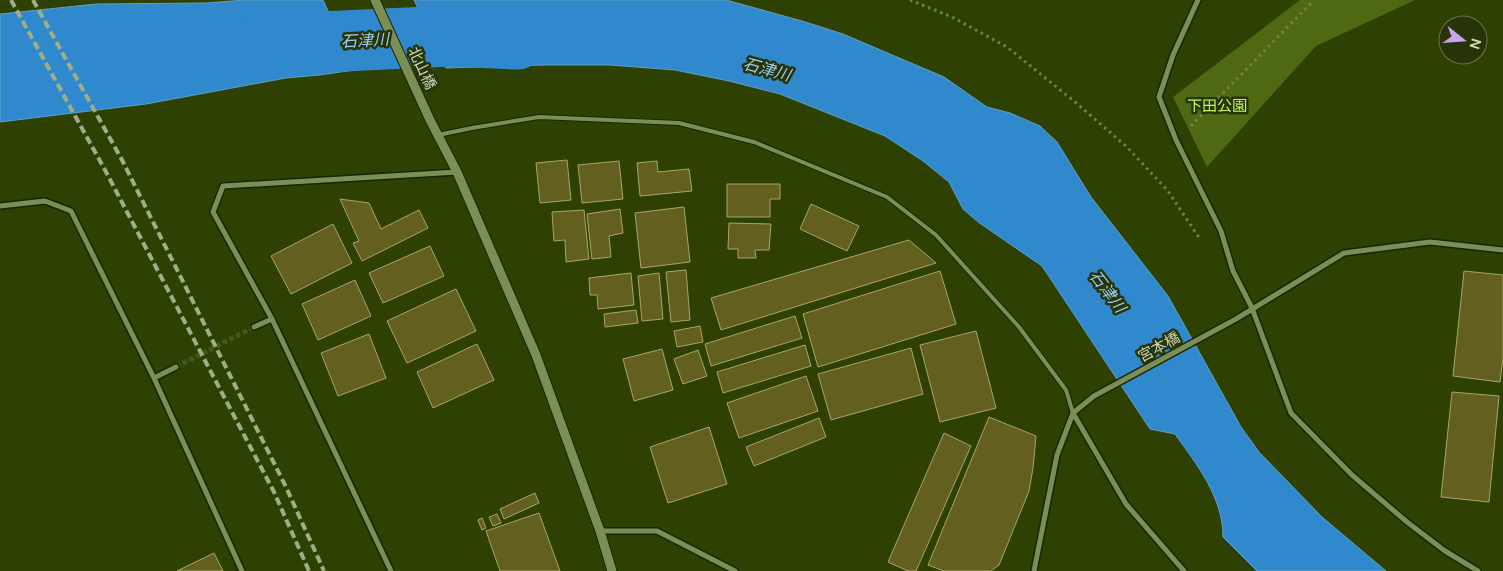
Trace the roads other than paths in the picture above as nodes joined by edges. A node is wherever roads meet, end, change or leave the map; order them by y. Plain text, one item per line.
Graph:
1 (375, 0) edge
2 (1198, 0) edge
3 (438, 135) junction
4 (457, 172) junction
5 (0, 206) edge
6 (1503, 250) edge
7 (1252, 308) junction
8 (272, 318) junction
9 (254, 327) tunnel mouth
10 (176, 367) tunnel mouth
11 (154, 378) junction
12 (1073, 414) junction
13 (600, 532) junction
14 (242, 571) edge
15 (391, 571) edge
16 (612, 571) edge
17 (734, 571) edge
18 (1034, 571) edge
19 (1184, 571) edge
20 (1478, 571) edge

1 - 3 street, 北山橋
2 - 7 street
3 - 4 street, 北山橋
3 - 12 lane
4 - 8 street
4 - 13 street, 北山橋
5 - 11 street
6 - 7 street, 宮本橋
7 - 12 street, 宮本橋
7 - 20 street
8 - 9 street
8 - 15 street
10 - 11 street
11 - 14 street
12 - 18 street
12 - 19 street
13 - 16 street, 北山橋
13 - 17 street

